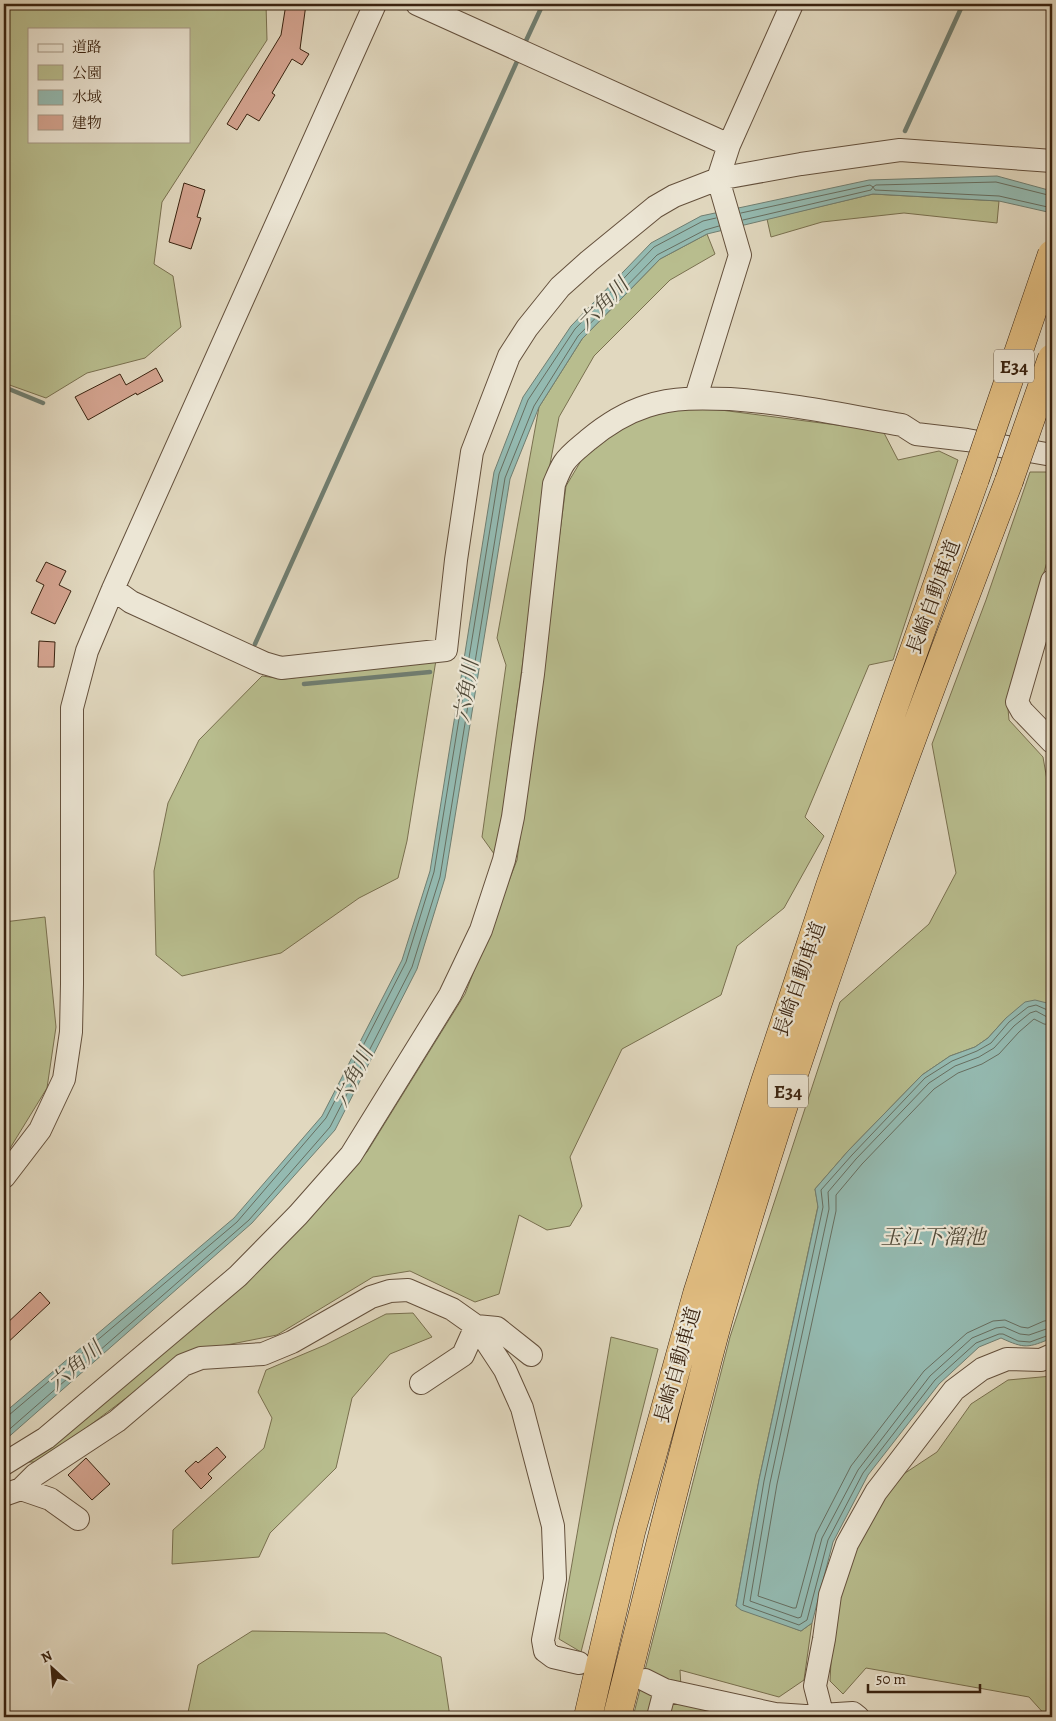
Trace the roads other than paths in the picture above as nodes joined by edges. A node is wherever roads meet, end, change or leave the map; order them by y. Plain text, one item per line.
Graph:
1 (375, 4) edge
2 (417, 4) edge
3 (792, 4) edge
4 (729, 145) junction
5 (1052, 161) edge
6 (718, 178) junction
7 (1052, 254) edge
8 (1052, 358) edge
9 (696, 397) junction
10 (1052, 455) edge
11 (1052, 581) edge
12 (112, 589) junction
13 (1052, 742) edge
14 (4, 1177) edge
15 (476, 1326) junction
16 (531, 1355) dead end
17 (1052, 1355) edge
18 (421, 1383) dead end
19 (4, 1464) edge
20 (12, 1492) edge
21 (78, 1519) dead end
22 (579, 1663) dead end
23 (823, 1716) edge
24 (588, 1717) edge
25 (617, 1717) edge
26 (658, 1717) edge
27 (858, 1717) edge

1 - 12 street
2 - 4 street
3 - 4 street
4 - 6 street
5 - 6 street
6 - 9 street
6 - 12 street
7 - 24 highway, 長崎自動車道 / E34, bridge
8 - 25 highway, 長崎自動車道 / E34, bridge
9 - 10 street
9 - 19 street
11 - 13 street
12 - 14 street
15 - 16 street
15 - 18 street
15 - 20 street
15 - 22 street
17 - 23 street
20 - 21 street
23 - 26 street
23 - 27 street

